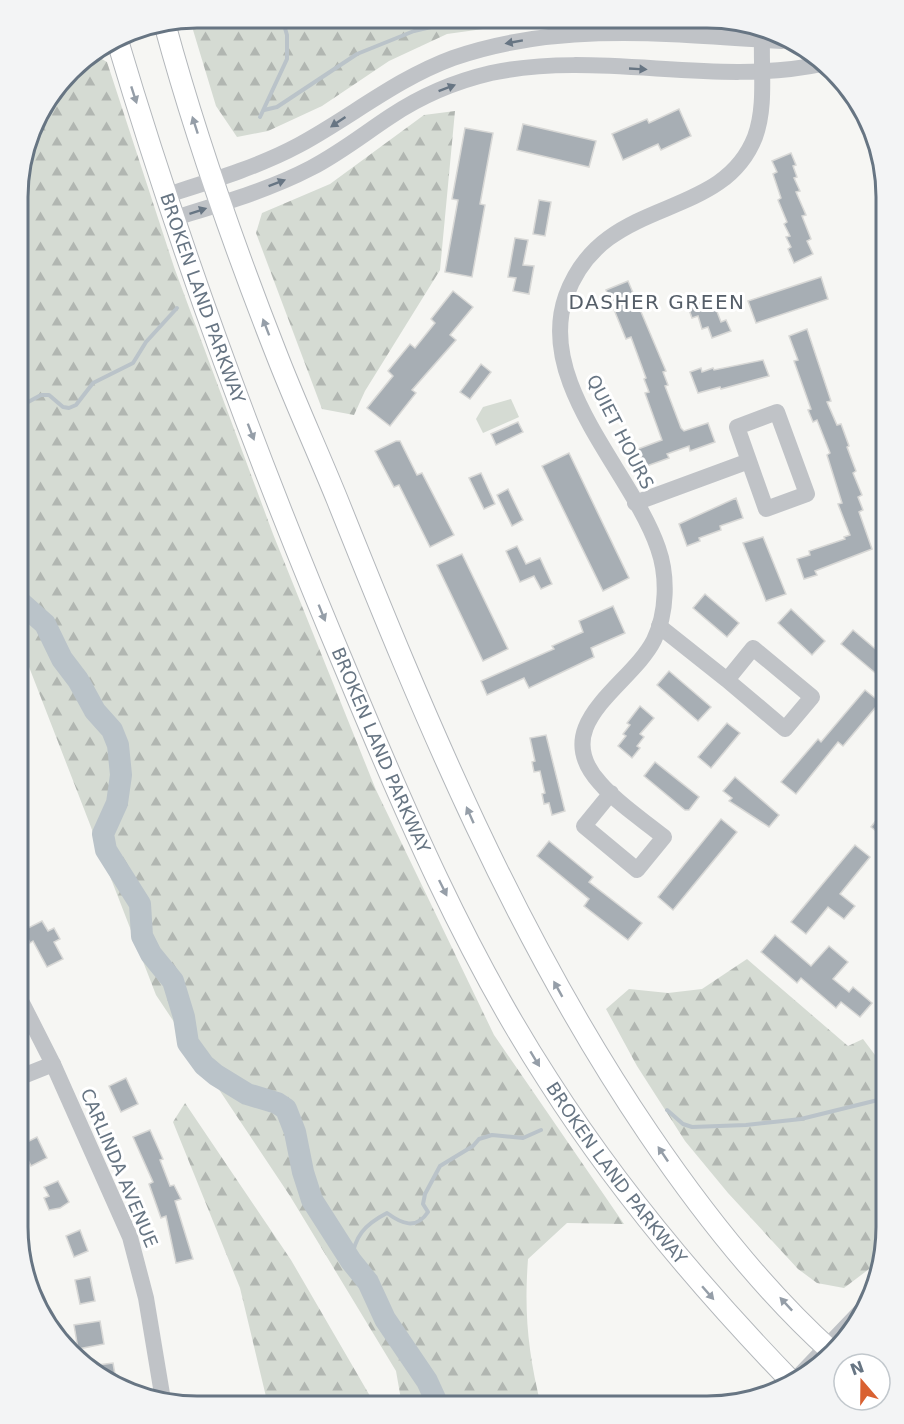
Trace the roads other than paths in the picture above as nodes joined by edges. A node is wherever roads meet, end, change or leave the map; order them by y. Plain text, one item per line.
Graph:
1 (167, 32) edge
2 (762, 40) junction
3 (769, 40) edge
4 (120, 48) edge
5 (811, 65) edge
6 (761, 71) junction
7 (214, 180) junction
8 (167, 195) junction
9 (222, 203) junction
10 (175, 218) junction
11 (749, 461) junction
12 (635, 503) junction
13 (658, 626) junction
14 (727, 680) junction
15 (611, 793) junction
16 (28, 1015) edge
17 (53, 1064) junction
18 (28, 1074) edge
19 (825, 1346) edge
20 (787, 1375) edge
21 (161, 1391) edge

7 -> 1 main road
2 - 3 street
2 - 6 street, QUIET HOURS
2 -> 7 street
4 -> 8 main road, BROKEN LAND PARKWAY
5 - 6 street
9 -> 6 street
6 - 12 street, QUIET HOURS
7 - 8 street
7 - 9 main road
8 - 10 main road, BROKEN LAND PARKWAY
10 -> 9 street
19 -> 9 main road
10 -> 20 main road, BROKEN LAND PARKWAY
11 - 11 street
11 - 12 street
12 - 13 street, QUIET HOURS
13 - 14 street
13 - 15 street, QUIET HOURS
14 - 14 street
15 - 15 street, QUIET HOURS
16 - 17 street, CARLINDA AVENUE
17 - 18 street
17 - 21 street, CARLINDA AVENUE

